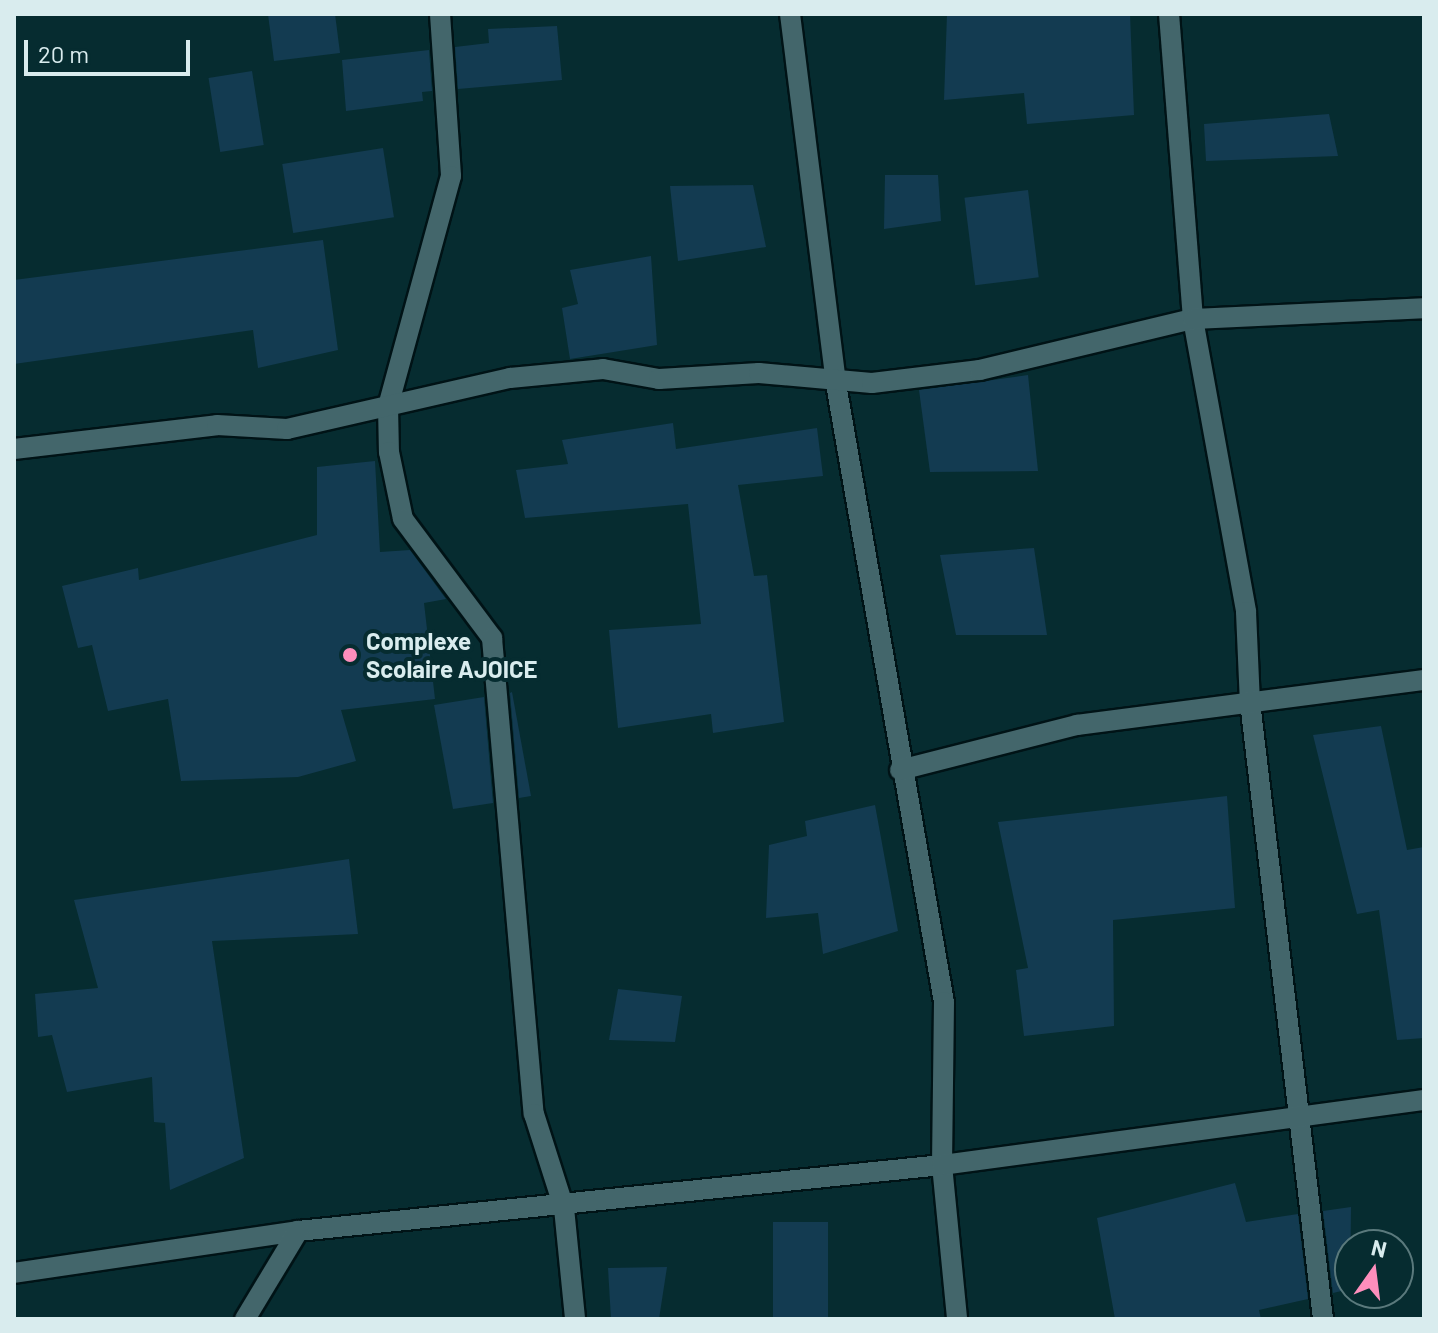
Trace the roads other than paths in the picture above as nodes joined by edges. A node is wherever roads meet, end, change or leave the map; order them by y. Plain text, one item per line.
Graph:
1 (440, 14) edge
2 (790, 14) edge
3 (1169, 14) edge
4 (1424, 308) edge
5 (1193, 319) junction
6 (836, 384) junction
7 (388, 406) junction
8 (14, 449) edge
9 (1424, 680) edge
10 (1250, 702) junction
11 (900, 770) junction
12 (1424, 1100) edge
13 (1300, 1119) junction
14 (942, 1165) junction
15 (564, 1208) junction
16 (298, 1231) junction
17 (14, 1273) edge
18 (245, 1319) edge
19 (575, 1319) edge
20 (957, 1319) edge
21 (1323, 1319) edge

1 - 7 street
2 - 6 street
3 - 5 street
4 - 5 street
5 - 6 street
5 - 10 street
6 - 7 street
6 - 11 street
7 - 8 street
7 - 15 street
9 - 10 street
10 - 11 street
10 - 13 street
11 - 14 street
12 - 13 street
13 - 14 street
13 - 21 street
14 - 15 street
14 - 20 street
15 - 16 street
15 - 19 street
16 - 17 street
16 - 18 street

